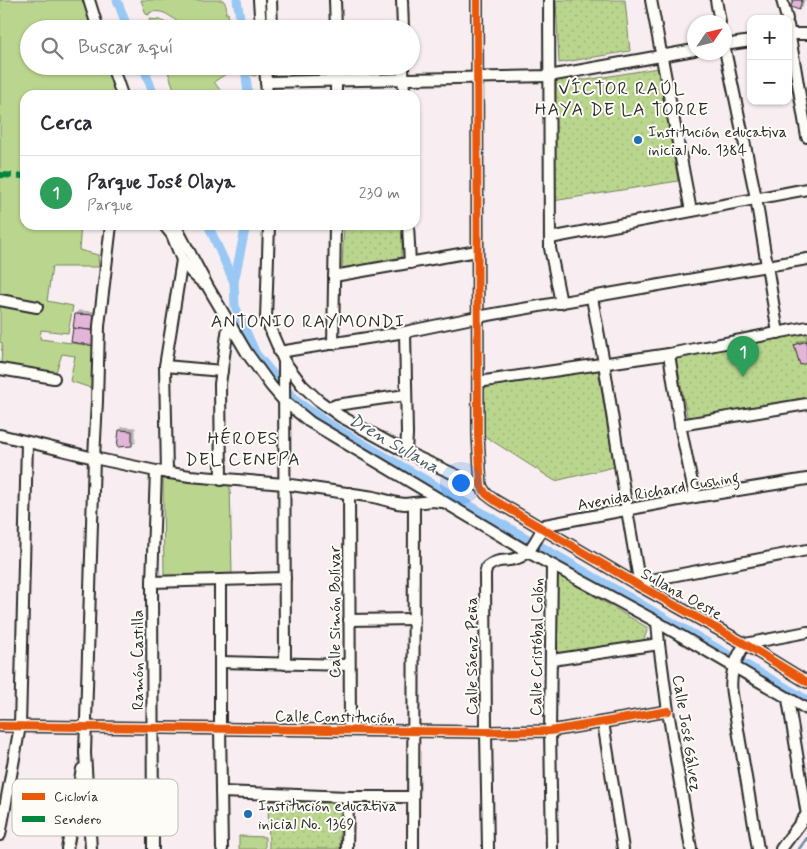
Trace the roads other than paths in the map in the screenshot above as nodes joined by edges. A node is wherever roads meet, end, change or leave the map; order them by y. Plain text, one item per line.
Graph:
1 (89, 0) edge
2 (259, 0) edge
3 (271, 0) edge
4 (336, 0) edge
5 (402, 0) edge
6 (477, 0) edge
7 (549, 0) edge
8 (651, 0) edge
9 (716, 0) edge
10 (782, 0) edge
11 (719, 15) edge
12 (786, 15) edge
13 (95, 20) edge
14 (260, 20) edge
15 (272, 20) edge
16 (336, 20) edge
17 (403, 20) edge
18 (792, 32) edge
19 (807, 34) edge
20 (747, 42) edge
21 (732, 44) edge
22 (792, 49) edge
23 (687, 51) edge
24 (661, 56) junction
25 (727, 60) edge
26 (115, 75) edge
27 (266, 75) edge
28 (269, 75) edge
29 (337, 75) edge
30 (403, 75) edge
31 (549, 76) junction
32 (477, 77) junction
33 (403, 79) junction
34 (337, 81) junction
35 (266, 82) junction
36 (120, 90) edge
37 (266, 90) edge
38 (336, 90) edge
39 (404, 90) edge
40 (807, 138) edge
41 (807, 189) edge
42 (756, 198) junction
43 (691, 211) junction
44 (110, 230) edge
45 (168, 230) edge
46 (178, 230) edge
47 (268, 230) edge
48 (335, 230) edge
49 (408, 230) edge
50 (550, 238) junction
51 (478, 251) junction
52 (807, 259) edge
53 (182, 260) junction
54 (410, 263) junction
55 (767, 266) junction
56 (334, 276) junction
57 (208, 287) junction
58 (592, 298) junction
59 (0, 300) edge
60 (561, 303) junction
61 (37, 307) dead end
62 (477, 317) junction
63 (230, 325) junction
64 (807, 327) edge
65 (405, 332) junction
66 (778, 332) junction
67 (333, 344) junction
68 (669, 354) junction
69 (282, 361) junction
70 (604, 363) junction
71 (165, 366) junction
72 (0, 368) edge
73 (222, 371) junction
74 (54, 378) dead end
75 (478, 382) junction
76 (406, 395) junction
77 (283, 397) junction
78 (807, 404) edge
79 (329, 408) junction
80 (680, 425) junction
81 (0, 436) edge
82 (27, 443) junction
83 (406, 452) junction
84 (94, 458) junction
85 (156, 471) junction
86 (167, 473) junction
87 (807, 479) edge
88 (221, 480) junction
89 (284, 484) junction
90 (480, 486) junction
91 (349, 493) junction
92 (695, 498) junction
93 (414, 502) junction
94 (446, 503) junction
95 (627, 510) junction
96 (542, 530) junction
97 (529, 550) junction
98 (807, 550) edge
99 (552, 566) junction
100 (285, 578) junction
101 (220, 580) junction
102 (152, 582) junction
103 (640, 584) junction
104 (414, 618) junction
105 (349, 620) junction
106 (657, 622) junction
107 (807, 632) edge
108 (658, 644) junction
109 (743, 647) junction
110 (552, 660) junction
111 (220, 662) junction
112 (285, 664) junction
113 (350, 665) junction
114 (734, 666) junction
115 (807, 682) edge
116 (788, 699) junction
117 (807, 709) edge
118 (668, 711) junction
119 (604, 722) junction
120 (0, 726) edge
121 (20, 726) junction
122 (86, 727) junction
123 (152, 728) junction
124 (220, 728) junction
125 (350, 730) junction
126 (413, 731) junction
127 (550, 731) junction
128 (486, 732) junction
129 (85, 753) junction
130 (80, 779) edge
131 (86, 779) edge
132 (152, 779) edge
133 (221, 792) junction
134 (348, 797) junction
135 (413, 797) junction
136 (807, 814) edge
137 (0, 835) edge
138 (69, 836) edge
139 (89, 836) edge
140 (153, 836) edge
141 (67, 849) edge
142 (90, 849) edge
143 (153, 849) edge
144 (222, 849) edge
145 (347, 849) edge
146 (413, 849) edge
147 (488, 849) edge
148 (552, 849) edge
149 (623, 849) edge
150 (691, 849) edge
151 (758, 849) edge
152 (781, 849) edge

1 - 13 street
2 - 14 street
3 - 15 street
4 - 16 street
5 - 17 street
6 - 32 street
7 - 31 street
8 - 24 street
9 - 11 street
10 - 12 street
18 - 19 street
20 - 21 street
22 - 40 street
23 - 24 street
24 - 31 street
24 - 43 street
25 - 42 street
26 - 36 street
27 - 35 street
28 - 35 street
29 - 34 street
30 - 33 street
31 - 32 street
31 - 50 street
32 - 33 street
32 - 51 street
33 - 34 street
33 - 39 street
34 - 35 street
34 - 38 street
35 - 37 street
41 - 42 street
42 - 43 street
42 - 55 street
43 - 50 street
44 - 84 street
45 - 53 street
46 - 57 street
47 - 69 street
48 - 56 street
49 - 54 street
50 - 60 street
51 - 54 street
51 - 62 street
52 - 55 street
53 - 57 street
53 - 71 street
54 - 56 street
55 - 58 street
55 - 66 street
56 - 67 street
57 - 63 street
58 - 60 street
58 - 70 street
59 - 61 street
60 - 62 street
62 - 65 street
62 - 75 street
63 - 73 street
63 - 77 street
64 - 66 street
65 - 67 street
65 - 76 street
66 - 68 street
67 - 69 street
68 - 70 street
68 - 80 street
69 - 77 street
69 - 79 street, Sullana Oeste
70 - 75 street
70 - 95 street
71 - 73 street
71 - 86 street
72 - 74 street
73 - 88 street
75 - 90 street
76 - 79 street
76 - 83 street
77 - 89 street
77 - 94 street
78 - 80 street
79 - 83 street, Sullana Oeste
80 - 92 street
81 - 82 street
82 - 84 street
82 - 121 street
83 - 90 street, Sullana Oeste
84 - 85 street
84 - 122 street
85 - 86 street
85 - 102 street, Ramón Castilla
86 - 88 street
87 - 92 street, Avenida Richard Cushing
88 - 89 street
89 - 91 street
89 - 100 street
90 - 96 street, Sullana Oeste
91 - 93 street
91 - 105 street, Calle Simón Bolívar
92 - 95 street, Avenida Richard Cushing
93 - 94 street
93 - 104 street
94 - 97 street
95 - 96 street, Avenida Richard Cushing
95 - 103 street
96 - 97 street
96 - 103 street, Sullana Oeste
97 - 99 street
97 - 128 street, Calle Sáenz Peña
98 - 103 street
99 - 106 street
99 - 110 street, Calle Cristóbal Colón
100 - 101 street
100 - 112 street
101 - 102 street
101 - 111 street
102 - 123 street, Ramón Castilla
103 - 109 street, Sullana Oeste
104 - 105 street
104 - 126 street
105 - 113 street, Calle Simón Bolívar
106 - 108 street, Calle José Gálvez
106 - 114 street
107 - 109 street
108 - 110 street
108 - 118 street, Calle José Gálvez
109 - 114 street
109 - 115 street, Sullana Oeste
110 - 127 street, Calle Cristóbal Colón
111 - 112 street
111 - 124 street
112 - 113 street
113 - 125 street, Calle Simón Bolívar
114 - 116 street
114 - 151 street
116 - 117 street
116 - 136 street
118 - 119 street, Calle Constitución
118 - 150 street, Calle José Gálvez
119 - 127 street, Calle Constitución
119 - 149 street
120 - 121 street, Calle Constitución
121 - 122 street, Calle Constitución
121 - 137 street
122 - 123 street, Calle Constitución
122 - 129 street
123 - 124 street, Calle Constitución
123 - 132 street, Ramón Castilla
124 - 125 street, Calle Constitución
124 - 133 street
125 - 126 street, Calle Constitución
126 - 128 street, Calle Constitución
126 - 135 street
127 - 128 street, Calle Constitución
127 - 148 street, Calle Cristóbal Colón
128 - 147 street, Calle Sáenz Peña
129 - 130 street
129 - 131 street
133 - 134 street
133 - 144 street
134 - 135 street
134 - 145 street
135 - 146 street
136 - 152 street
138 - 141 street
139 - 142 street
140 - 143 street, Ramón Castilla

